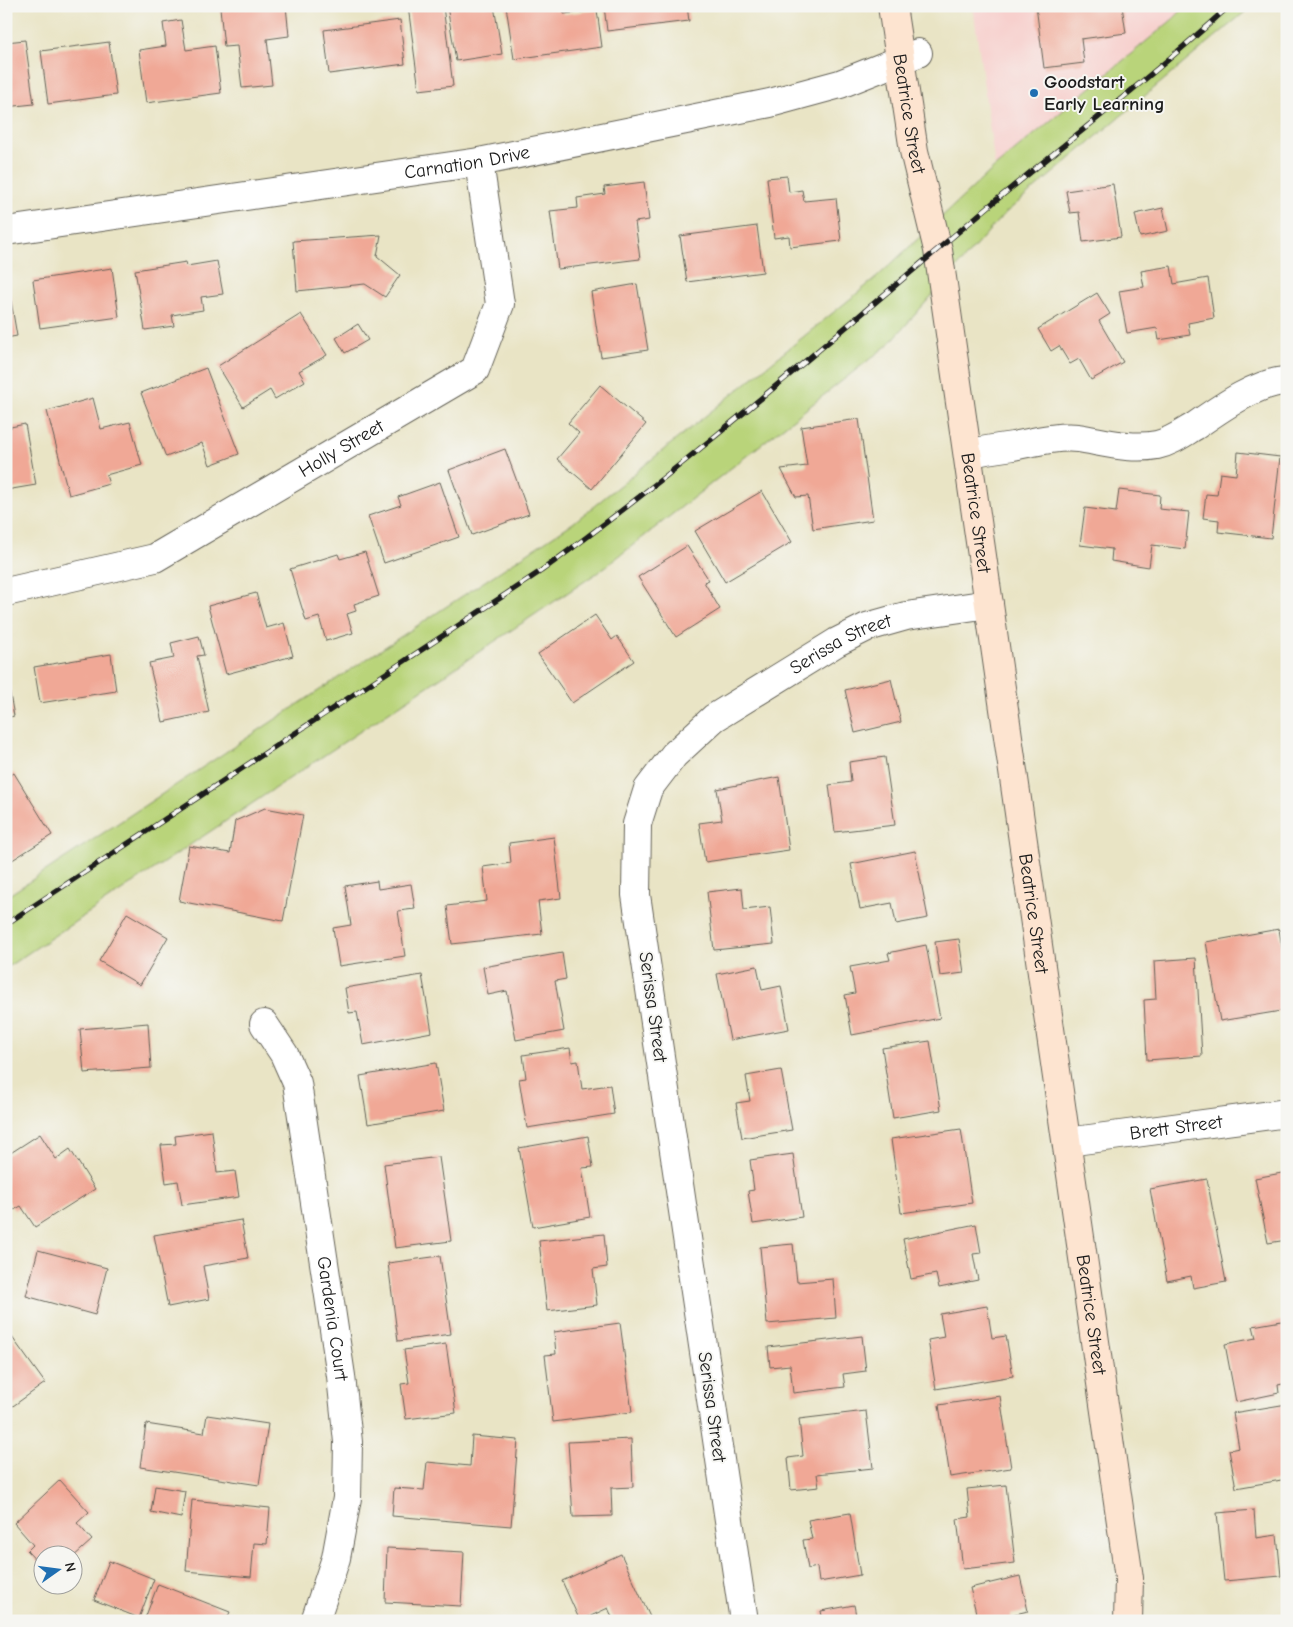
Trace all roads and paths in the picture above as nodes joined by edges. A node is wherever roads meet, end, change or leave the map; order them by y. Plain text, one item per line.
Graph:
1 (892, 6) edge
2 (912, 6) edge
3 (909, 57) junction
4 (479, 162) junction
5 (6, 231) edge
6 (1287, 381) edge
7 (968, 454) junction
8 (6, 592) edge
9 (989, 604) junction
10 (264, 1024) dead end
11 (1287, 1113) edge
12 (1066, 1142) junction
13 (1130, 1578) junction
14 (314, 1621) edge
15 (744, 1621) edge
16 (1128, 1621) edge
17 (1146, 1621) edge

1 - 3 street, Beatrice Street
2 - 3 street, Beatrice Street
3 - 4 street, Carnation Drive
3 - 7 street, Beatrice Street
4 - 5 street, Carnation Drive
4 - 8 street, Holly Street
6 - 7 street
7 - 9 street, Beatrice Street
9 - 12 street, Beatrice Street
9 - 15 street, Serissa Street
10 - 14 street, Gardenia Court
11 - 12 street, Brett Street
12 - 13 street, Beatrice Street
13 - 16 street, Beatrice Street
13 - 17 street, Beatrice Street

